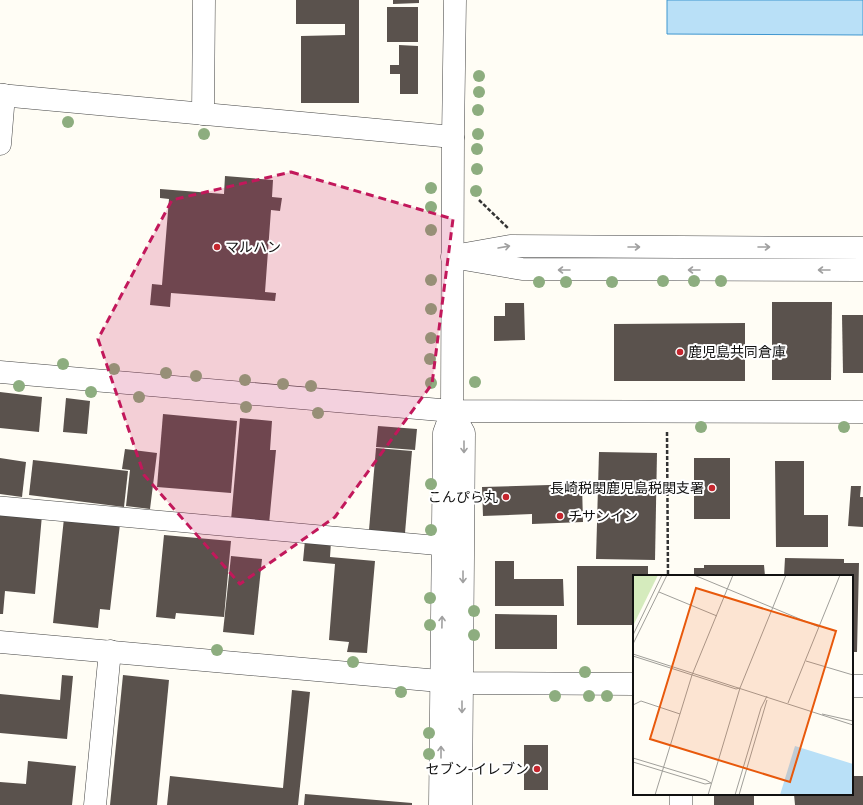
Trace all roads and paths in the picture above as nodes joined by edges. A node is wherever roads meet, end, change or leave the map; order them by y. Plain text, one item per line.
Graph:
1 (204, 0) edge
2 (455, 0) edge
3 (2, 95) edge
4 (203, 114) junction
5 (453, 137) junction
6 (0, 144) edge
7 (480, 200) dead end
8 (511, 231) dead end
9 (863, 248) edge
10 (452, 257) junction
11 (863, 270) edge
12 (0, 372) edge
13 (452, 411) junction
14 (863, 412) edge
15 (667, 432) dead end
16 (0, 506) edge
17 (443, 546) junction
18 (668, 575) edge
19 (0, 642) edge
20 (110, 651) junction
21 (452, 682) junction
22 (633, 684) edge
23 (95, 805) edge
24 (440, 805) edge
25 (461, 805) edge

1 - 4 street
2 - 5 street
3 - 4 street
3 - 6 street
4 - 5 street
5 - 10 street
7 - 8 path
10 -> 9 street
11 -> 10 street
10 - 13 street
12 - 13 street
13 - 14 street
13 - 17 street
13 -> 21 street
15 - 18 path
16 - 17 street
21 -> 17 street
19 - 20 street
20 - 21 street
20 - 23 street
21 - 22 street
24 -> 21 street
21 -> 25 street

